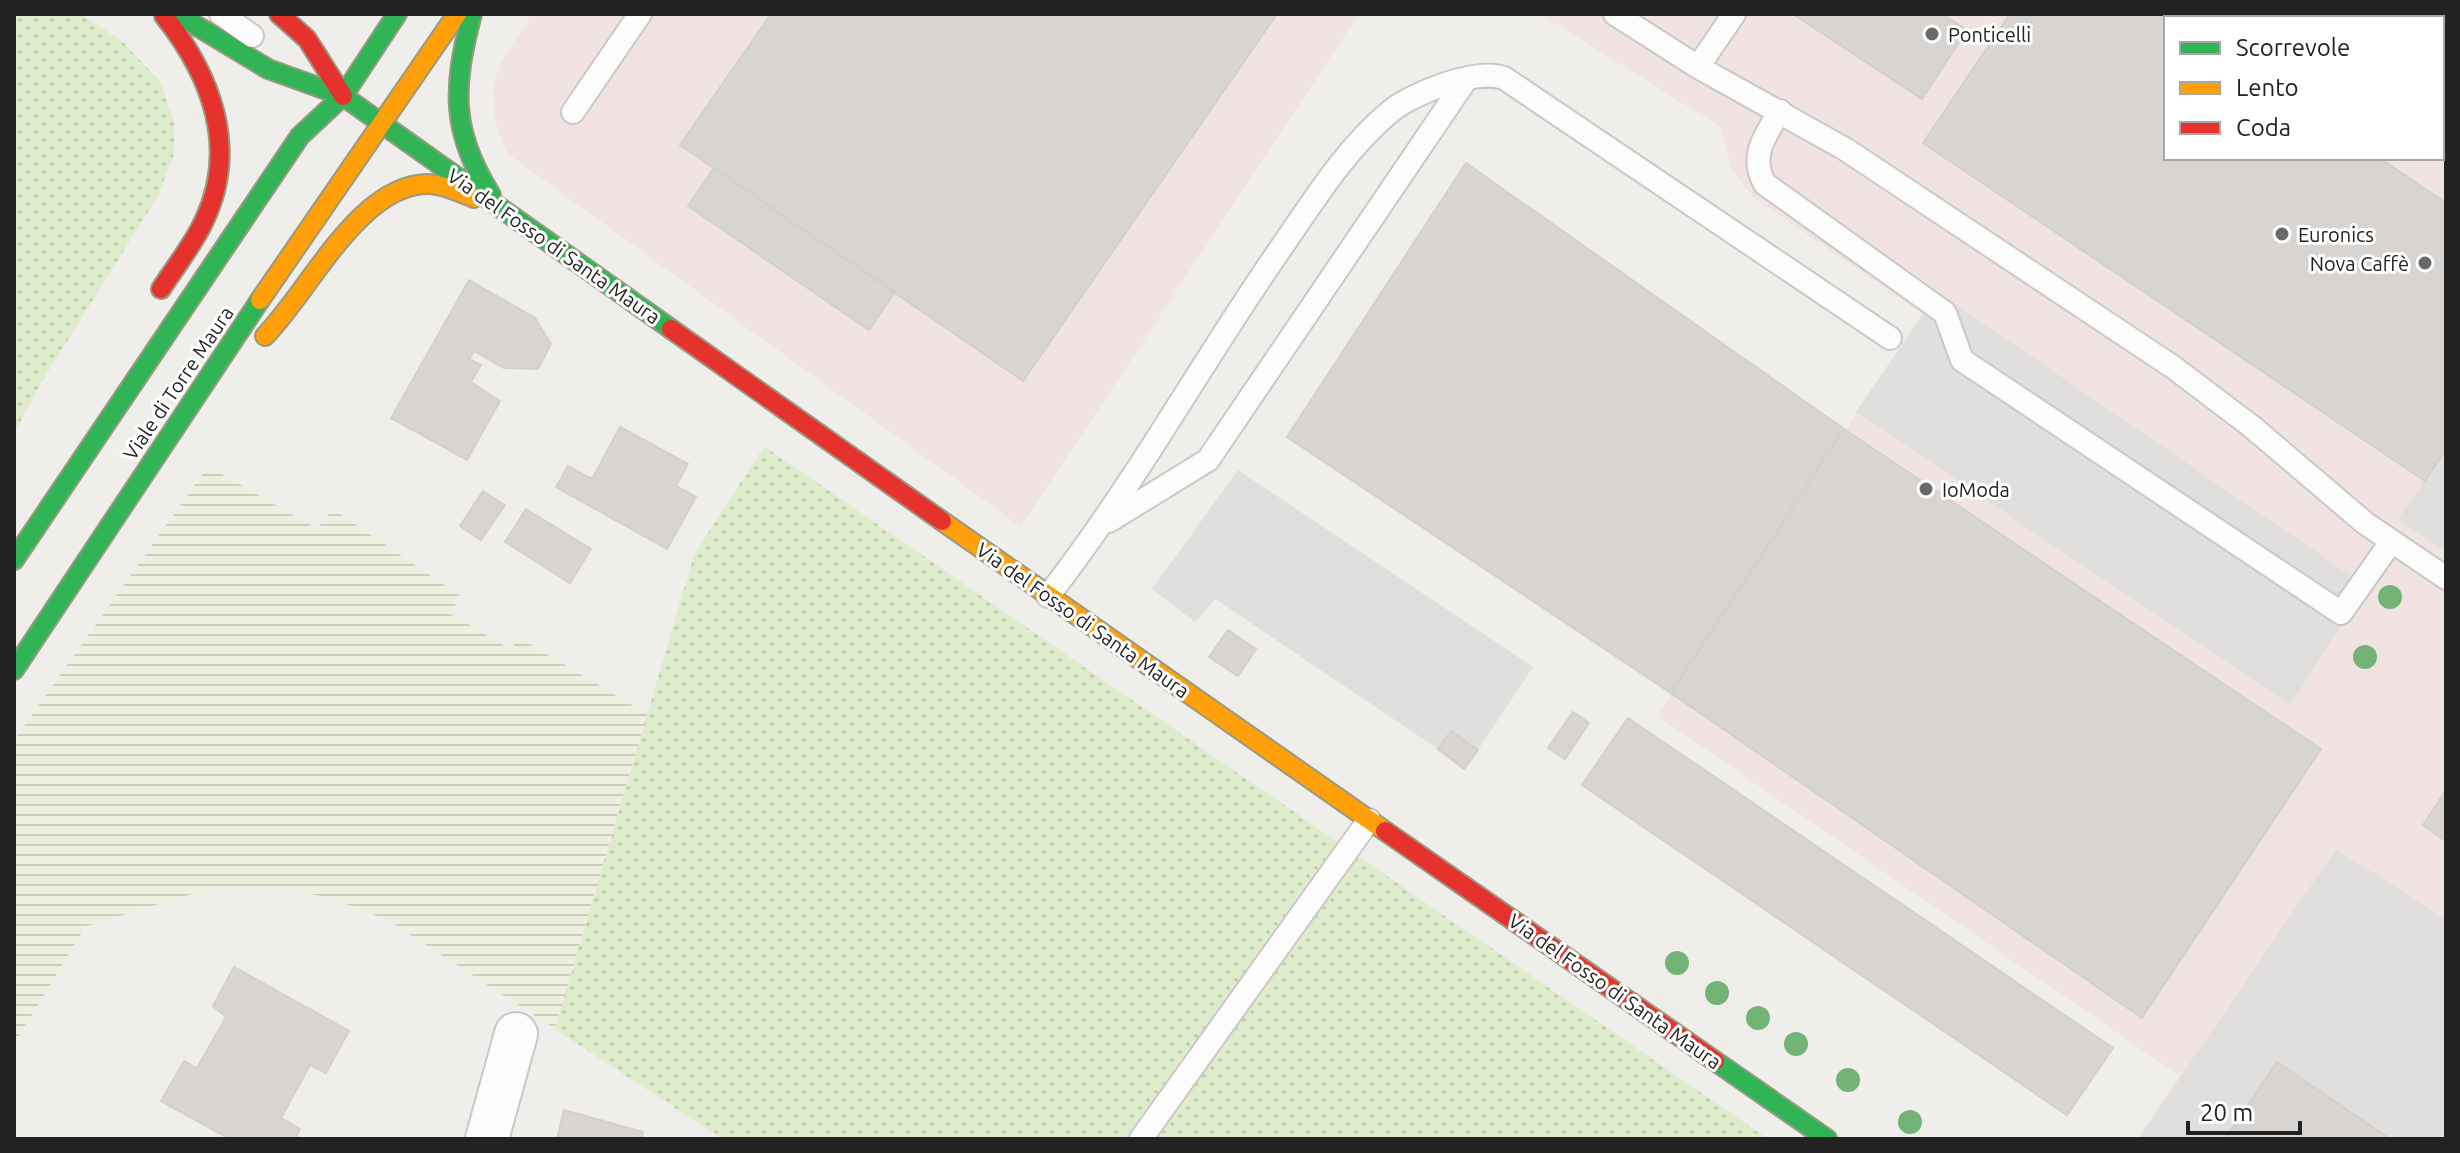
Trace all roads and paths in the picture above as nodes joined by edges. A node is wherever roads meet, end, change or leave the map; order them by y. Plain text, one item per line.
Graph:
1 (163, 14) edge
2 (177, 14) edge
3 (221, 14) edge
4 (279, 14) edge
5 (397, 14) edge
6 (457, 14) edge
7 (472, 14) edge
8 (640, 14) edge
9 (1615, 14) edge
10 (1734, 14) edge
11 (1698, 67) junction
12 (1465, 81) junction
13 (343, 96) junction
14 (1780, 111) junction
15 (573, 112) dead end
16 (380, 122) junction
17 (499, 207) junction
18 (151, 307) dead end
19 (1890, 338) dead end
20 (126, 360) dead end
21 (214, 370) junction
22 (104, 427) junction
23 (1103, 525) junction
24 (2391, 542) junction
25 (14, 560) edge
26 (2446, 578) edge
27 (1048, 596) junction
28 (14, 670) edge
29 (1369, 820) junction
30 (516, 1034) dead end
31 (487, 1139) edge
32 (1141, 1139) edge
33 (1827, 1139) edge

1 - 18 street
2 - 13 street, Via del Fosso di Santa Maura
3 - 13 lane, Via del Fosso di Santa Maura
4 - 13 street, Via del Fosso di Santa Maura
5 - 13 street, Viale di Torre Maura
6 - 16 street, Viale di Torre Maura
7 - 17 street
8 - 15 lane
9 - 11 lane
10 - 11 lane
11 - 14 lane
12 - 19 lane
12 - 23 lane
12 - 23 lane
13 - 16 street, Via del Fosso di Santa Maura
13 - 22 street, Viale di Torre Maura
14 - 24 lane
14 - 24 lane
16 - 17 street, Via del Fosso di Santa Maura
16 - 21 street, Viale di Torre Maura
17 - 21 street
17 - 27 street, Via del Fosso di Santa Maura
20 - 22 street
21 - 28 street, Viale di Torre Maura
22 - 25 street, Viale di Torre Maura
23 - 27 lane
24 - 26 lane
27 - 29 street, Via del Fosso di Santa Maura
29 - 32 lane
29 - 33 street, Via del Fosso di Santa Maura
30 - 31 street

